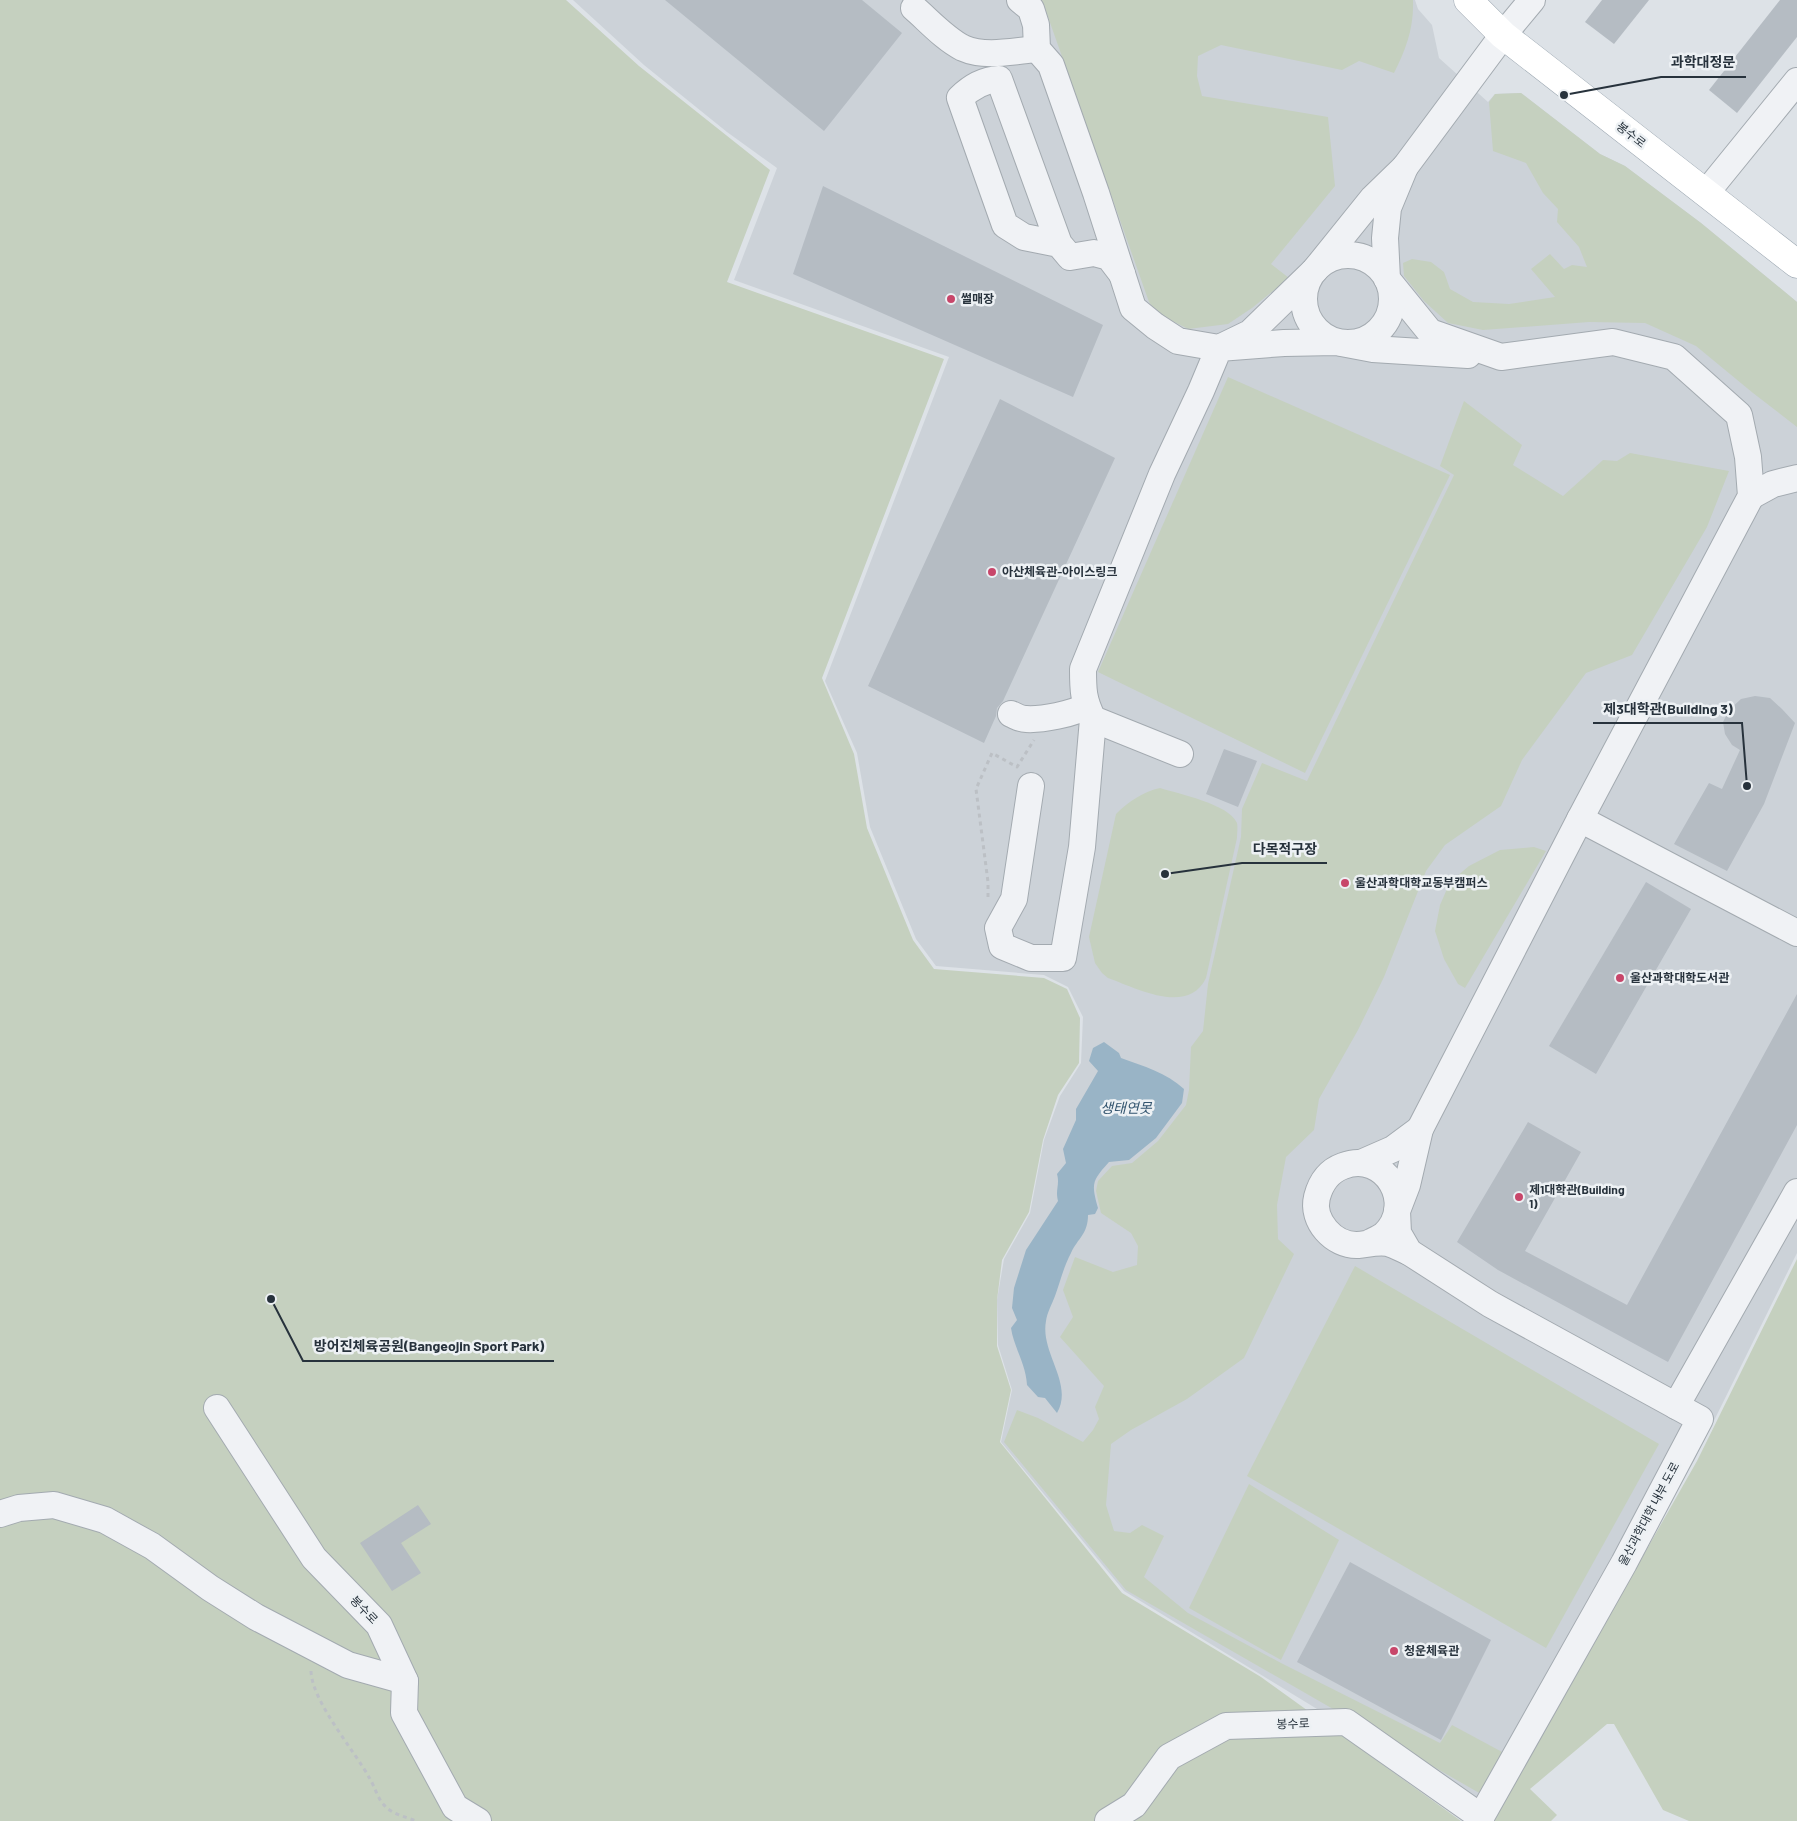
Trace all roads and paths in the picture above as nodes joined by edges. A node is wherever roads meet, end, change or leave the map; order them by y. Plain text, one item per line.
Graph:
1 (1020, 0) edge
2 (1468, 0) edge
3 (1532, 0) edge
4 (914, 8) dead end
5 (1503, 35) junction
6 (1037, 49) junction
7 (1797, 81) edge
8 (1405, 167) junction
9 (1706, 193) junction
10 (1059, 244) junction
11 (1797, 264) edge
12 (1315, 270) junction
13 (1122, 274) junction
14 (1387, 279) junction
15 (1336, 342) junction
16 (1219, 348) junction
17 (1501, 357) junction
18 (1797, 478) edge
19 (1751, 496) junction
20 (1090, 712) junction
21 (1011, 714) dead end
22 (1180, 754) dead end
23 (1024, 776) joint
24 (1580, 819) junction
25 (998, 928) junction
26 (1797, 933) edge
27 (1420, 1129) junction
28 (1361, 1163) junction
29 (1797, 1192) edge
30 (1398, 1211) junction
31 (1371, 1242) junction
32 (1409, 1252) junction
33 (1676, 1406) junction
34 (217, 1408) dead end
35 (0, 1514) edge
36 (311, 1646) junction
37 (405, 1680) junction
38 (1481, 1819) edge
39 (416, 1821) edge
40 (478, 1821) edge
41 (1108, 1821) edge

1 - 6 street
2 - 5 main road, 봉수로
3 - 5 street
4 - 6 street
5 - 8 street
5 - 9 main road, 봉수로
6 - 13 street
7 - 9 street
8 - 12 street
8 - 14 street
9 - 11 main road, 봉수로
10 - 10 street
10 - 13 street
12 - 14 street
12 - 15 street
12 - 16 street
13 - 16 street
14 - 15 street
14 - 17 street
15 - 16 street
15 - 17 street
16 - 20 street
17 - 19 street
18 - 19 street
19 - 24 street
20 - 21 street
20 - 22 street
20 - 25 street
23 - 25 street
23 - 25 path
24 - 26 street
24 - 27 street
27 - 28 street
27 - 30 street
28 - 30 street
28 - 31 street
29 - 33 street
30 - 31 street
30 - 32 street
31 - 32 street, 울산과학대학 내부 도로
32 - 33 street, 울산과학대학 내부 도로
33 - 38 street, 울산과학대학 내부 도로
34 - 37 street, 봉수로
35 - 36 street
36 - 37 street
36 - 39 path
37 - 40 street, 봉수로
38 - 41 street, 봉수로

